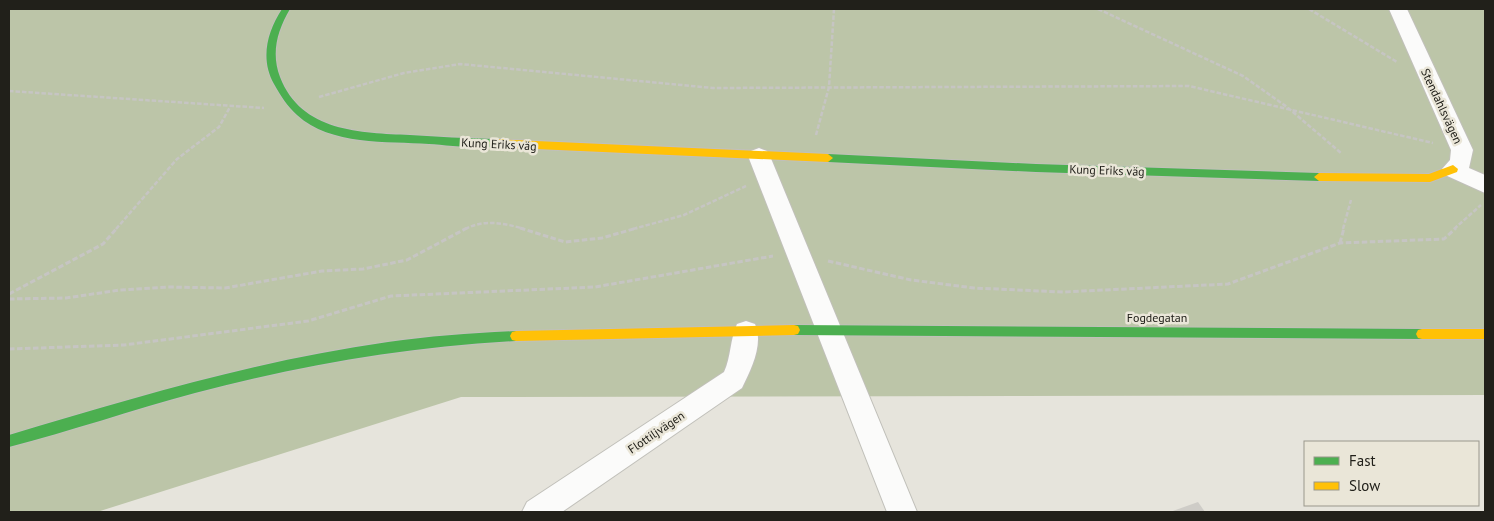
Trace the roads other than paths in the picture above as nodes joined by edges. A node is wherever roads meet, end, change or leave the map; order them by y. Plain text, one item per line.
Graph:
1 (286, 9) edge
2 (1398, 9) edge
3 (759, 156) junction
4 (1453, 169) junction
5 (1485, 185) edge
6 (828, 329) junction
7 (746, 332) junction
8 (1485, 334) edge
9 (9, 441) edge
10 (537, 512) edge
11 (902, 512) edge

1 - 3 street, Kung Eriks väg
2 - 4 street, Stendahlsvägen
3 - 4 street, Kung Eriks väg
3 - 6 street
4 - 5 street
6 - 7 street, Fogdegatan
6 - 8 street, Fogdegatan
6 - 11 street
7 - 9 street, Fogdegatan
7 - 10 street, Flottiljvägen

